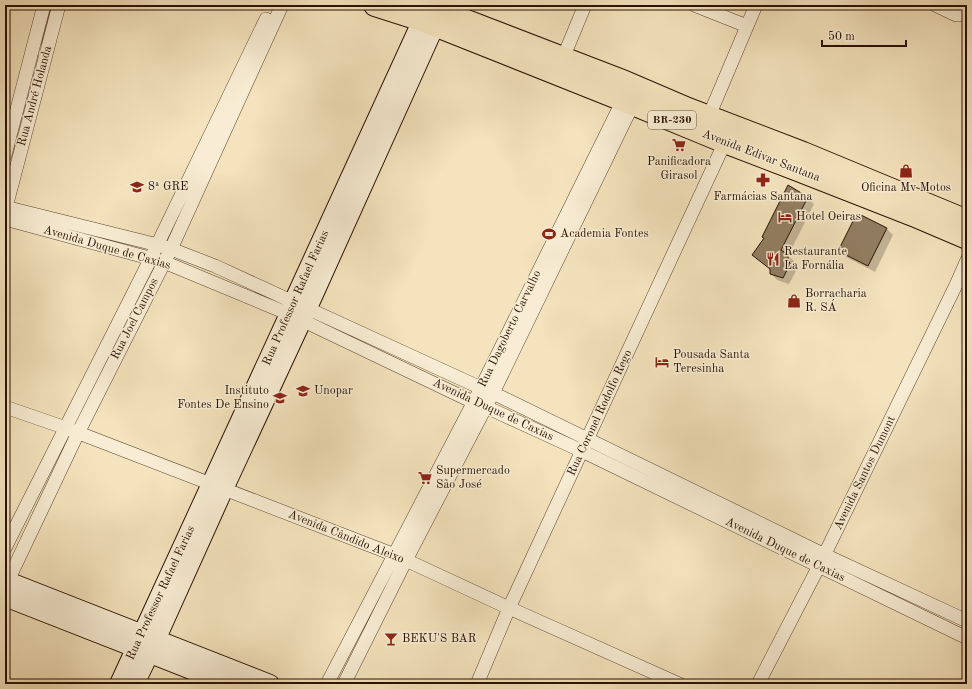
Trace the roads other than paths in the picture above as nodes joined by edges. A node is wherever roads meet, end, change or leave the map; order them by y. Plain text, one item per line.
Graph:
1 (44, 5) edge
2 (59, 5) edge
3 (273, 5) edge
4 (282, 5) edge
5 (375, 5) edge
6 (585, 5) edge
7 (694, 5) edge
8 (756, 5) edge
9 (935, 5) edge
10 (967, 11) edge
11 (427, 17) edge
12 (747, 26) junction
13 (563, 58) junction
14 (628, 102) junction
15 (709, 116) junction
16 (725, 142) junction
17 (5, 155) edge
18 (800, 162) junction
19 (5, 211) edge
20 (967, 221) edge
21 (967, 238) edge
22 (158, 245) junction
23 (171, 249) junction
24 (158, 260) junction
25 (967, 260) edge
26 (298, 311) junction
27 (487, 390) junction
28 (473, 402) junction
29 (5, 407) edge
30 (486, 407) junction
31 (66, 428) junction
32 (78, 433) junction
33 (587, 439) junction
34 (582, 451) junction
35 (218, 486) junction
36 (5, 548) edge
37 (825, 554) junction
38 (400, 558) junction
39 (819, 566) junction
40 (6, 586) edge
41 (509, 608) junction
42 (967, 621) edge
43 (967, 638) edge
44 (146, 644) junction
45 (119, 684) edge
46 (135, 684) edge
47 (227, 684) edge
48 (270, 684) edge
49 (327, 684) edge
50 (344, 684) edge
51 (478, 684) edge
52 (679, 684) edge
53 (758, 684) edge

1 - 17 street, Rua André Holanda
2 - 19 street, Rua André Holanda
3 - 22 street, Rua Joel Campos
4 - 23 street, Rua Joel Campos
5 - 11 highway, Avenida Edivar Santana / BR-230
6 - 13 street
7 - 12 street
8 - 12 street
9 - 10 street
11 - 13 highway, Avenida Edivar Santana / BR-230
11 - 14 highway, Avenida Edivar Santana / BR-230
11 - 26 main road, Rua Professor Rafael Farias
12 - 15 street
13 - 15 highway, Avenida Edivar Santana / BR-230
14 - 16 highway, Avenida Edivar Santana / BR-230
14 - 27 street, Rua Dagoberto Carvalho
15 - 18 highway, Avenida Edivar Santana / BR-230
16 - 18 highway, Avenida Edivar Santana / BR-230
16 - 33 street, Rua Coronel Rodolfo Rego
18 - 20 highway, Avenida Edivar Santana / BR-230
18 - 21 highway, Avenida Edivar Santana / BR-230
19 - 22 street, Avenida Duque de Caxias
19 - 24 street, Avenida Duque de Caxias
22 - 23 street, Avenida Duque de Caxias
22 - 24 street, Rua Joel Campos
23 - 24 street, Rua Joel Campos
23 - 26 street, Avenida Duque de Caxias
24 - 26 street, Avenida Duque de Caxias
24 - 31 street, Rua Joel Campos
24 - 32 street, Rua Joel Campos
25 - 37 street, Avenida Santos Dumont
26 - 27 street, Avenida Duque de Caxias
26 - 28 street, Avenida Duque de Caxias
26 - 35 main road, Rua Professor Rafael Farias
27 - 28 street, Rua Dagoberto Carvalho
27 - 30 street, Rua Dagoberto Carvalho
27 - 33 street, Avenida Duque de Caxias
28 - 30 street, Avenida Duque de Caxias
28 - 38 street, Rua Dagoberto Carvalho
29 - 31 street, Avenida Cândido Aleixo
30 - 34 street, Avenida Duque de Caxias
30 - 38 street, Rua Dagoberto Carvalho
31 - 32 street, Avenida Cândido Aleixo
31 - 36 street, Rua Joel Campos
32 - 35 street, Avenida Cândido Aleixo
32 - 40 street, Rua Joel Campos
33 - 34 street, Rua Coronel Rodolfo Rego
33 - 37 street, Avenida Duque de Caxias
34 - 39 street, Avenida Duque de Caxias
34 - 41 street, Rua Coronel Rodolfo Rego
35 - 38 street, Avenida Cândido Aleixo
35 - 44 main road, Rua Professor Rafael Farias
37 - 39 street, Avenida Santos Dumont
37 - 42 street, Avenida Duque de Caxias
38 - 41 street, Avenida Cândido Aleixo
38 - 49 street, Rua Dagoberto Carvalho
38 - 50 street, Rua Dagoberto Carvalho
39 - 43 street, Avenida Duque de Caxias
39 - 53 street, Avenida Santos Dumont
40 - 44 main road
41 - 51 street, Rua Coronel Rodolfo Rego
41 - 52 street, Avenida Cândido Aleixo
44 - 45 main road, Rua Professor Rafael Farias
44 - 46 main road, Rua Professor Rafael Farias
44 - 47 main road
44 - 48 main road

